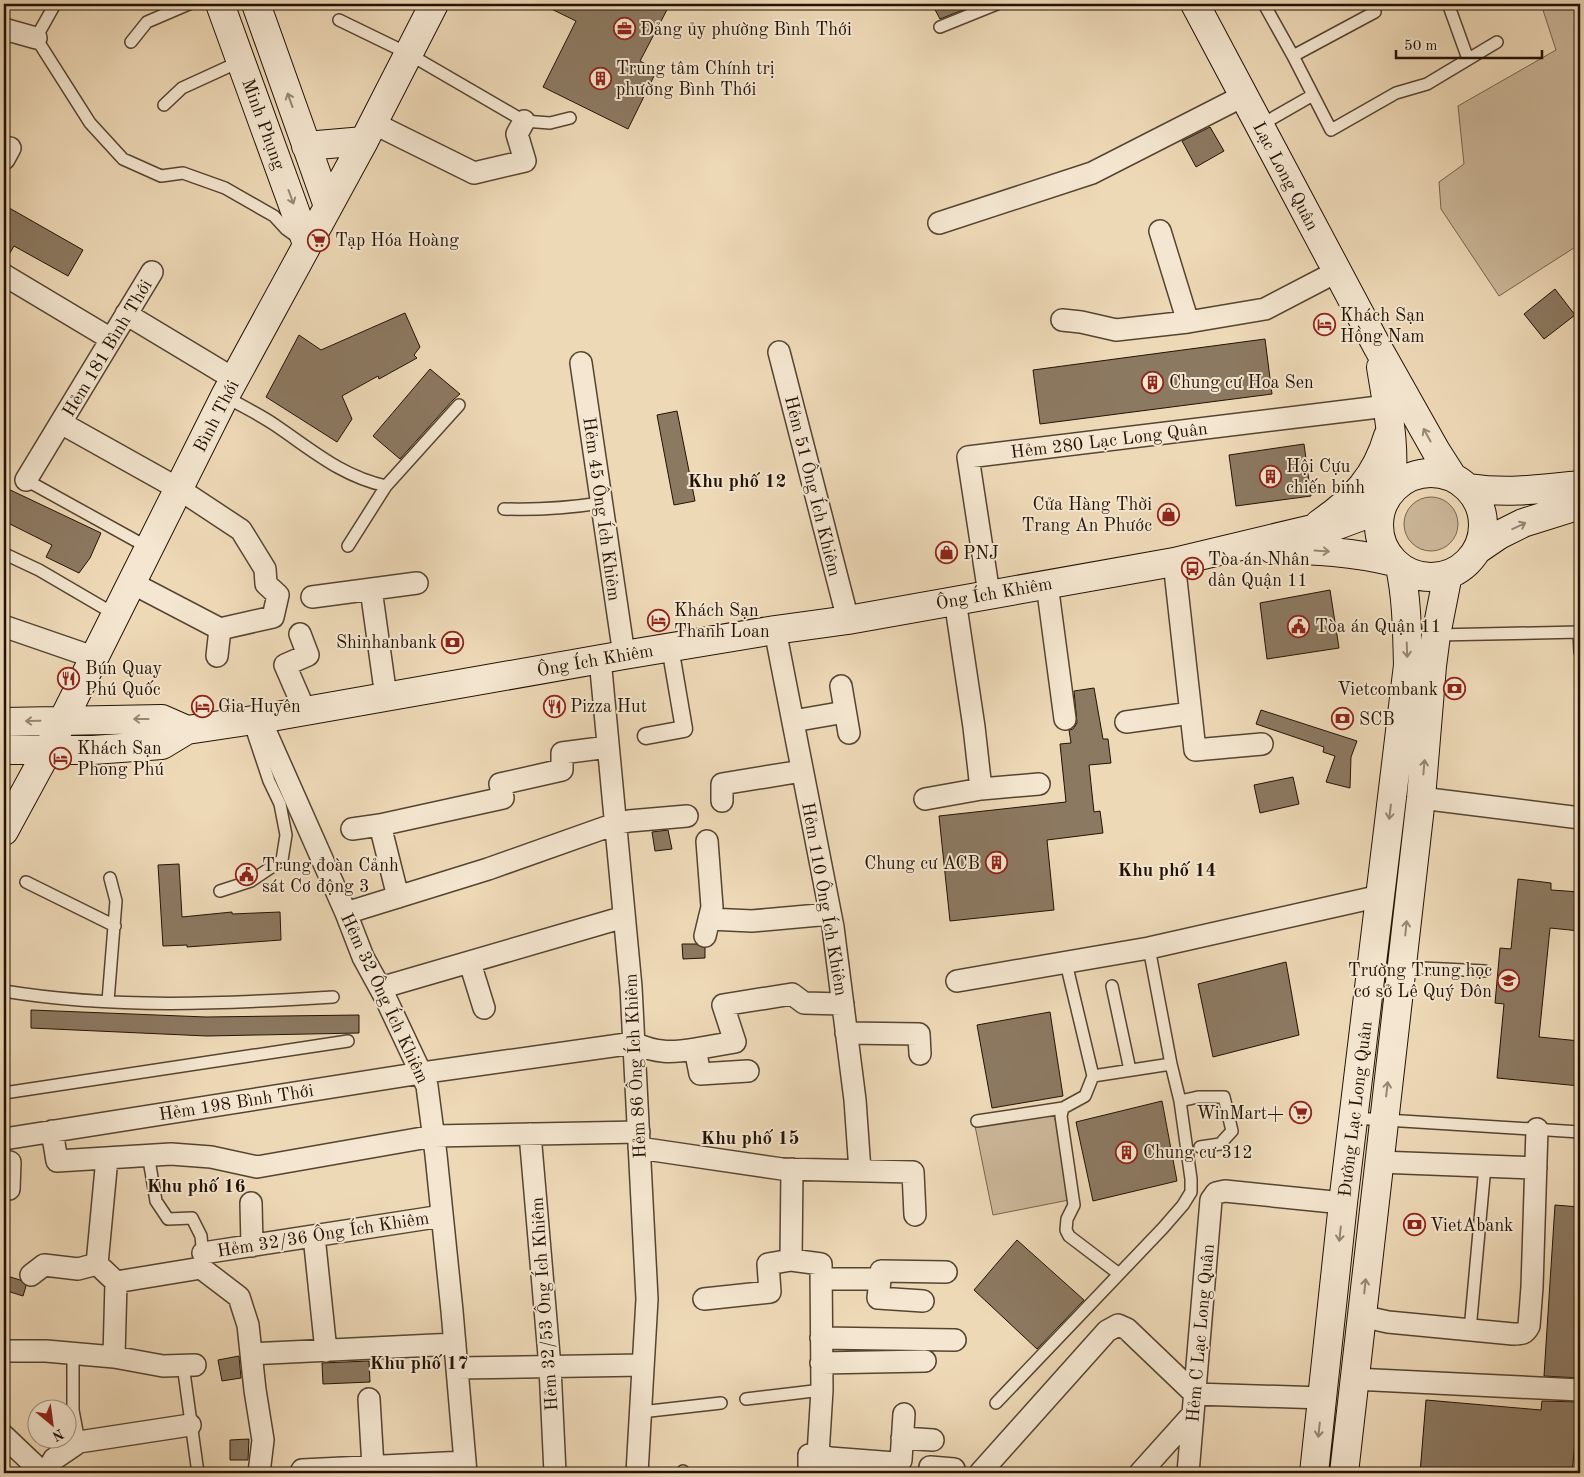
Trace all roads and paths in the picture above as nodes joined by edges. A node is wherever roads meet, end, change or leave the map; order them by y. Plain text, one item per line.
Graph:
1 (55, 4) edge
2 (189, 4) edge
3 (220, 4) edge
4 (256, 4) edge
5 (434, 4) edge
6 (997, 4) edge
7 (1195, 4) edge
8 (1264, 4) edge
9 (1452, 4) edge
10 (1374, 12) dead end
11 (339, 20) dead end
12 (940, 27) dead end
13 (4, 29) edge
14 (36, 38) junction
15 (131, 42) dead end
16 (1497, 42) dead end
17 (407, 53) junction
18 (1293, 56) junction
19 (1468, 59) junction
20 (241, 61) junction
21 (1243, 96) junction
22 (1313, 96) junction
23 (164, 105) dead end
24 (570, 118) dead end
25 (524, 121) junction
26 (1259, 126) junction
27 (368, 132) junction
28 (306, 146) junction
29 (328, 206) junction
30 (939, 223) dead end
31 (1160, 231) dead end
32 (308, 244) junction
33 (1338, 271) junction
34 (152, 272) dead end
35 (5, 281) edge
36 (126, 314) junction
37 (1062, 320) dead end
38 (1188, 322) junction
39 (111, 339) junction
40 (1378, 348) junction
41 (779, 352) dead end
42 (581, 363) dead end
43 (229, 388) junction
44 (459, 405) dead end
45 (1389, 420) junction
46 (61, 423) junction
47 (26, 480) joint
48 (1460, 482) junction
49 (1580, 485) edge
50 (386, 486) junction
51 (179, 488) junction
52 (1385, 501) junction
53 (601, 503) junction
54 (1580, 505) edge
55 (504, 508) dead end
56 (1312, 529) junction
57 (348, 546) dead end
58 (1238, 547) junction
59 (149, 548) junction
60 (1477, 550) junction
61 (7, 555) dead end
62 (1174, 562) junction
63 (1397, 564) junction
64 (1448, 574) junction
65 (132, 582) junction
66 (416, 583) dead end
67 (1047, 584) junction
68 (371, 590) junction
69 (989, 594) junction
70 (312, 597) dead end
71 (955, 600) junction
72 (116, 615) junction
73 (848, 620) junction
74 (4, 628) edge
75 (220, 629) junction
76 (775, 630) junction
77 (1580, 632) edge
78 (300, 634) dead end
79 (1436, 634) junction
80 (670, 647) junction
81 (1580, 652) edge
82 (217, 656) dead end
83 (93, 657) junction
84 (612, 657) junction
85 (841, 686) dead end
86 (386, 697) junction
87 (305, 711) junction
88 (845, 712) junction
89 (1191, 713) junction
90 (1065, 719) dead end
91 (62, 720) junction
92 (255, 720) junction
93 (793, 721) junction
94 (4, 722) edge
95 (1126, 722) dead end
96 (188, 730) junction
97 (849, 733) dead end
98 (646, 736) dead end
99 (1262, 744) dead end
100 (608, 747) junction
101 (4, 750) edge
102 (48, 750) junction
103 (802, 771) junction
104 (1039, 784) dead end
105 (981, 789) junction
106 (1421, 798) junction
107 (925, 799) dead end
108 (722, 801) dead end
109 (687, 816) dead end
110 (1580, 818) edge
111 (7, 820) edge
112 (615, 824) junction
113 (380, 825) junction
114 (352, 829) dead end
115 (707, 841) dead end
116 (110, 878) dead end
117 (26, 882) dead end
118 (220, 891) dead end
119 (1380, 896) junction
120 (398, 897) junction
121 (346, 913) junction
122 (830, 914) junction
123 (624, 916) junction
124 (114, 926) junction
125 (1149, 948) junction
126 (470, 963) junction
127 (1066, 963) junction
128 (1402, 967) junction
129 (1485, 971) dead end
130 (957, 981) dead end
131 (1112, 986) dead end
132 (380, 988) junction
133 (4, 991) edge
134 (333, 997) dead end
135 (108, 1001) junction
136 (843, 1004) junction
137 (484, 1008) dead end
138 (846, 1033) junction
139 (348, 1042) dead end
140 (634, 1043) junction
141 (695, 1049) junction
142 (920, 1054) dead end
143 (1171, 1064) junction
144 (1130, 1070) junction
145 (748, 1072) dead end
146 (421, 1073) junction
147 (1093, 1076) junction
148 (4, 1093) edge
149 (1180, 1101) junction
150 (1063, 1108) junction
151 (1354, 1118) junction
152 (1384, 1119) junction
153 (977, 1121) dead end
154 (1537, 1129) junction
155 (52, 1131) junction
156 (1580, 1132) edge
157 (530, 1134) junction
158 (434, 1136) junction
159 (4, 1139) edge
160 (639, 1140) junction
161 (1200, 1147) dead end
162 (148, 1154) junction
163 (107, 1158) junction
164 (4, 1161) edge
165 (1379, 1162) junction
166 (1485, 1166) junction
167 (1536, 1168) junction
168 (792, 1169) junction
169 (860, 1171) junction
170 (9, 1189) dead end
171 (251, 1203) dead end
172 (1343, 1204) junction
173 (915, 1215) dead end
174 (442, 1216) junction
175 (314, 1236) junction
176 (252, 1246) junction
177 (202, 1260) junction
178 (791, 1260) junction
179 (97, 1264) junction
180 (946, 1272) dead end
181 (1119, 1274) junction
182 (31, 1275) dead end
183 (821, 1279) junction
184 (880, 1279) junction
185 (116, 1282) junction
186 (704, 1299) dead end
187 (924, 1301) dead end
188 (1361, 1316) junction
189 (1470, 1330) junction
190 (821, 1338) junction
191 (955, 1340) dead end
192 (455, 1344) junction
193 (4, 1351) edge
194 (326, 1351) junction
195 (73, 1353) junction
196 (251, 1354) junction
197 (114, 1357) junction
198 (926, 1362) dead end
199 (821, 1363) junction
200 (189, 1365) joint
201 (643, 1365) junction
202 (550, 1367) junction
203 (457, 1368) junction
204 (1354, 1379) junction
205 (822, 1390) junction
206 (1580, 1390) edge
207 (1322, 1398) junction
208 (368, 1399) dead end
209 (746, 1399) dead end
210 (721, 1403) dead end
211 (996, 1403) dead end
212 (1194, 1404) junction
213 (641, 1412) junction
214 (904, 1414) dead end
215 (190, 1425) junction
216 (4, 1436) edge
217 (902, 1438) junction
218 (933, 1440) dead end
219 (79, 1442) junction
220 (822, 1465) edge
221 (930, 1467) dead end
222 (465, 1468) edge
223 (387, 1469) edge
224 (302, 1470) dead end
225 (331, 1471) edge
226 (45, 1473) edge
227 (198, 1473) edge
228 (259, 1473) edge
229 (555, 1473) edge
230 (638, 1473) edge
231 (954, 1473) edge
232 (980, 1473) edge
233 (1140, 1473) edge
234 (1188, 1473) edge
235 (1314, 1473) edge
236 (1344, 1473) edge

1 - 14 lane
2 - 15 lane
3 - 20 main road, Minh Phụng
28 -> 4 main road, Minh Phụng
5 - 17 main road, Bình Thới
6 - 12 lane
7 - 21 main road, Lạc Long Quân
8 - 18 lane
9 - 19 lane
10 - 18 lane
11 - 17 lane
13 - 14 street
14 - 32 lane
16 - 19 lane
17 - 25 lane
17 - 27 main road, Bình Thới
18 - 22 lane
19 - 22 lane
20 - 23 lane
20 -> 32 main road, Minh Phụng
21 - 26 main road, Lạc Long Quân
21 - 30 street
22 - 26 lane
24 - 25 lane
25 - 27 street
26 - 33 main road, Lạc Long Quân
27 - 28 main road
27 - 29 main road, Bình Thới
28 - 29 main road, Minh Phụng
29 - 32 main road, Bình Thới
31 - 38 street
32 - 43 main road, Bình Thới
33 - 38 street
33 - 40 main road, Lạc Long Quân
34 - 36 street, Hẻm 181 Bình Thới
35 - 39 street
36 - 39 street, Hẻm 181 Bình Thới
36 - 43 street
37 - 38 street
39 - 46 street, Hẻm 181 Bình Thới
40 - 45 main road
48 -> 40 main road
41 - 73 street, Hẻm 51 Ông Ích Khiêm
42 - 53 street, Hẻm 45 Ông Ích Khiêm
43 - 50 lane
43 - 51 main road, Bình Thới
44 - 50 lane
45 - 52 main road
45 - 56 main road
45 - 69 street, Hẻm 280 Lạc Long Quân
46 - 47 street, Hẻm 181 Bình Thới
46 - 51 street, Hẻm 181 Bình Thới
47 - 59 lane
48 - 49 main road
48 - 52 main road
48 - 60 main road
50 - 57 lane
51 - 59 main road, Bình Thới
51 - 75 street, Hẻm 181 Bình Thới
52 - 56 main road, Ông Ích Khiêm
52 - 63 main road
53 - 55 lane
53 - 84 street, Hẻm 45 Ông Ích Khiêm
60 -> 54 main road
56 - 58 main road, Ông Ích Khiêm
58 - 62 main road, Ông Ích Khiêm
58 -> 63 main road
59 - 65 main road, Bình Thới
60 - 64 main road
61 - 72 lane
62 - 67 main road, Ông Ích Khiêm
62 - 89 street
63 - 64 main road
63 -> 119 main road, Đường Lạc Long Quân
64 - 79 main road, Đường Lạc Long Quân
65 - 72 main road, Bình Thới
65 - 75 street
66 - 68 street
67 - 69 main road, Ông Ích Khiêm
67 - 90 street
68 - 70 street
68 - 86 street
69 - 71 main road, Ông Ích Khiêm
71 - 73 main road, Ông Ích Khiêm
71 - 105 street
72 - 83 main road, Bình Thới
73 - 76 main road, Ông Ích Khiêm
74 - 83 street
75 - 82 street
76 - 80 main road, Ông Ích Khiêm
76 - 93 street, Hẻm 110 Ông Ích Khiêm
77 - 79 lane
77 - 81 lane
78 - 87 street
106 -> 79 main road, Đường Lạc Long Quân
80 - 84 main road, Ông Ích Khiêm
80 - 98 street
83 - 91 main road, Bình Thới
84 - 86 main road, Ông Ích Khiêm
84 - 100 street, Hẻm 86 Ông Ích Khiêm
85 - 88 street
86 - 87 main road, Ông Ích Khiêm
87 - 92 main road, Ông Ích Khiêm
88 - 93 street
88 - 97 street
89 - 95 street
89 - 99 street
91 -> 94 main road
96 -> 91 main road
91 - 102 main road, Bình Thới
92 - 96 main road, Ông Ích Khiêm
92 - 118 lane
92 - 121 street, Hẻm 32 Ông Ích Khiêm
93 - 103 street, Hẻm 110 Ông Ích Khiêm
96 - 102 main road, Ông Ích Khiêm
100 - 112 street, Hẻm 86 Ông Ích Khiêm
100 - 113 street
101 - 102 main road, Ông Ích Khiêm
102 - 111 main road, Bình Thới
103 - 108 street
103 - 122 street, Hẻm 110 Ông Ích Khiêm
104 - 105 street
105 - 107 street
106 - 110 street
128 -> 106 main road, Đường Lạc Long Quân
109 - 112 street
112 - 120 street
112 - 123 street, Hẻm 86 Ông Ích Khiêm
113 - 114 street
113 - 120 street
115 - 122 street
116 - 124 lane
117 - 124 lane
119 - 125 street
119 - 151 main road, Đường Lạc Long Quân
120 - 121 street
121 - 132 street, Hẻm 32 Ông Ích Khiêm
122 - 136 street, Hẻm 110 Ông Ích Khiêm
123 - 126 street
123 - 140 street, Hẻm 86 Ông Ích Khiêm
124 - 135 lane
125 - 127 street
125 - 143 lane
126 - 132 street
126 - 137 street
127 - 130 street
127 - 147 lane
128 - 129 lane
152 -> 128 main road, Đường Lạc Long Quân
131 - 144 lane
132 - 146 street, Hẻm 32 Ông Ích Khiêm
133 - 135 lane
134 - 135 lane
136 - 138 street, Hẻm 110 Ông Ích Khiêm
136 - 141 street
138 - 142 street
138 - 169 street, Hẻm 110 Ông Ích Khiêm
139 - 148 lane
140 - 141 street
140 - 146 street, Hẻm 198 Bình Thới
140 - 160 street, Hẻm 86 Ông Ích Khiêm
141 - 145 street
143 - 144 lane
143 - 149 lane
144 - 147 lane
146 - 155 street, Hẻm 198 Bình Thới
146 - 158 street, Hẻm 32 Ông Ích Khiêm
147 - 150 lane
149 - 161 lane
149 - 181 lane
150 - 153 lane
150 - 181 lane
151 - 152 lane
151 - 172 main road, Đường Lạc Long Quân
152 - 154 lane
152 - 165 main road, Đường Lạc Long Quân
154 - 156 lane
154 - 167 street
155 - 159 street, Hẻm 198 Bình Thới
155 - 163 street
157 - 158 street
157 - 160 street
157 - 202 street, Hẻm 32/53 Ông Ích Khiêm
158 - 162 street
158 - 174 street, Hẻm 32 Ông Ích Khiêm
160 - 168 street
160 - 201 street, Hẻm 86 Ông Ích Khiêm
162 - 163 street
162 - 177 lane
163 - 179 street
164 - 170 street
165 - 166 street
188 -> 165 main road, Đường Lạc Long Quân
166 - 167 street
166 - 189 lane
167 - 189 street
168 - 169 street
168 - 178 street
169 - 173 street
171 - 176 street
172 -> 207 main road, Đường Lạc Long Quân
172 - 212 street, Hẻm C Lạc Long Quân
174 - 175 street, Hẻm 32/36 Ông Ích Khiêm
174 - 192 street, Hẻm 32 Ông Ích Khiêm
175 - 176 street, Hẻm 32/36 Ông Ích Khiêm
175 - 194 street
176 - 177 street, Hẻm 32/36 Ông Ích Khiêm
177 - 185 street, Hẻm 32/36 Ông Ích Khiêm
177 - 196 street
178 - 183 street
178 - 186 street
179 - 182 street
179 - 185 street
180 - 184 street
181 - 211 lane
183 - 184 street
183 - 190 street
184 - 187 street
185 - 197 street
188 - 189 street
188 - 204 main road, Đường Lạc Long Quân
190 - 191 street
190 - 199 street
192 - 194 street
192 - 203 street, Hẻm 32 Ông Ích Khiêm
193 - 195 street
194 - 196 street
195 - 197 street
195 - 219 lane
196 - 228 street
197 - 200 street
198 - 199 street
199 - 205 street
200 - 215 lane
201 - 202 street
201 - 213 street, Hẻm 86 Ông Ích Khiêm
202 - 203 street
202 - 229 street, Hẻm 32/53 Ông Ích Khiêm
203 - 222 street, Hẻm 32 Ông Ích Khiêm
204 - 206 street
204 - 236 main road, Đường Lạc Long Quân
205 - 209 lane
205 - 220 street
207 - 212 street
207 -> 235 main road, Đường Lạc Long Quân
208 - 223 street
210 - 213 lane
212 - 232 street
212 - 233 street
212 - 234 street, Hẻm C Lạc Long Quân
213 - 230 street, Hẻm 86 Ông Ích Khiêm
214 - 217 street
215 - 219 street
215 - 227 lane
216 - 226 street
217 - 218 street
217 - 220 street
219 - 226 street
221 - 231 street
222 - 223 street
223 - 225 street
224 - 225 street

